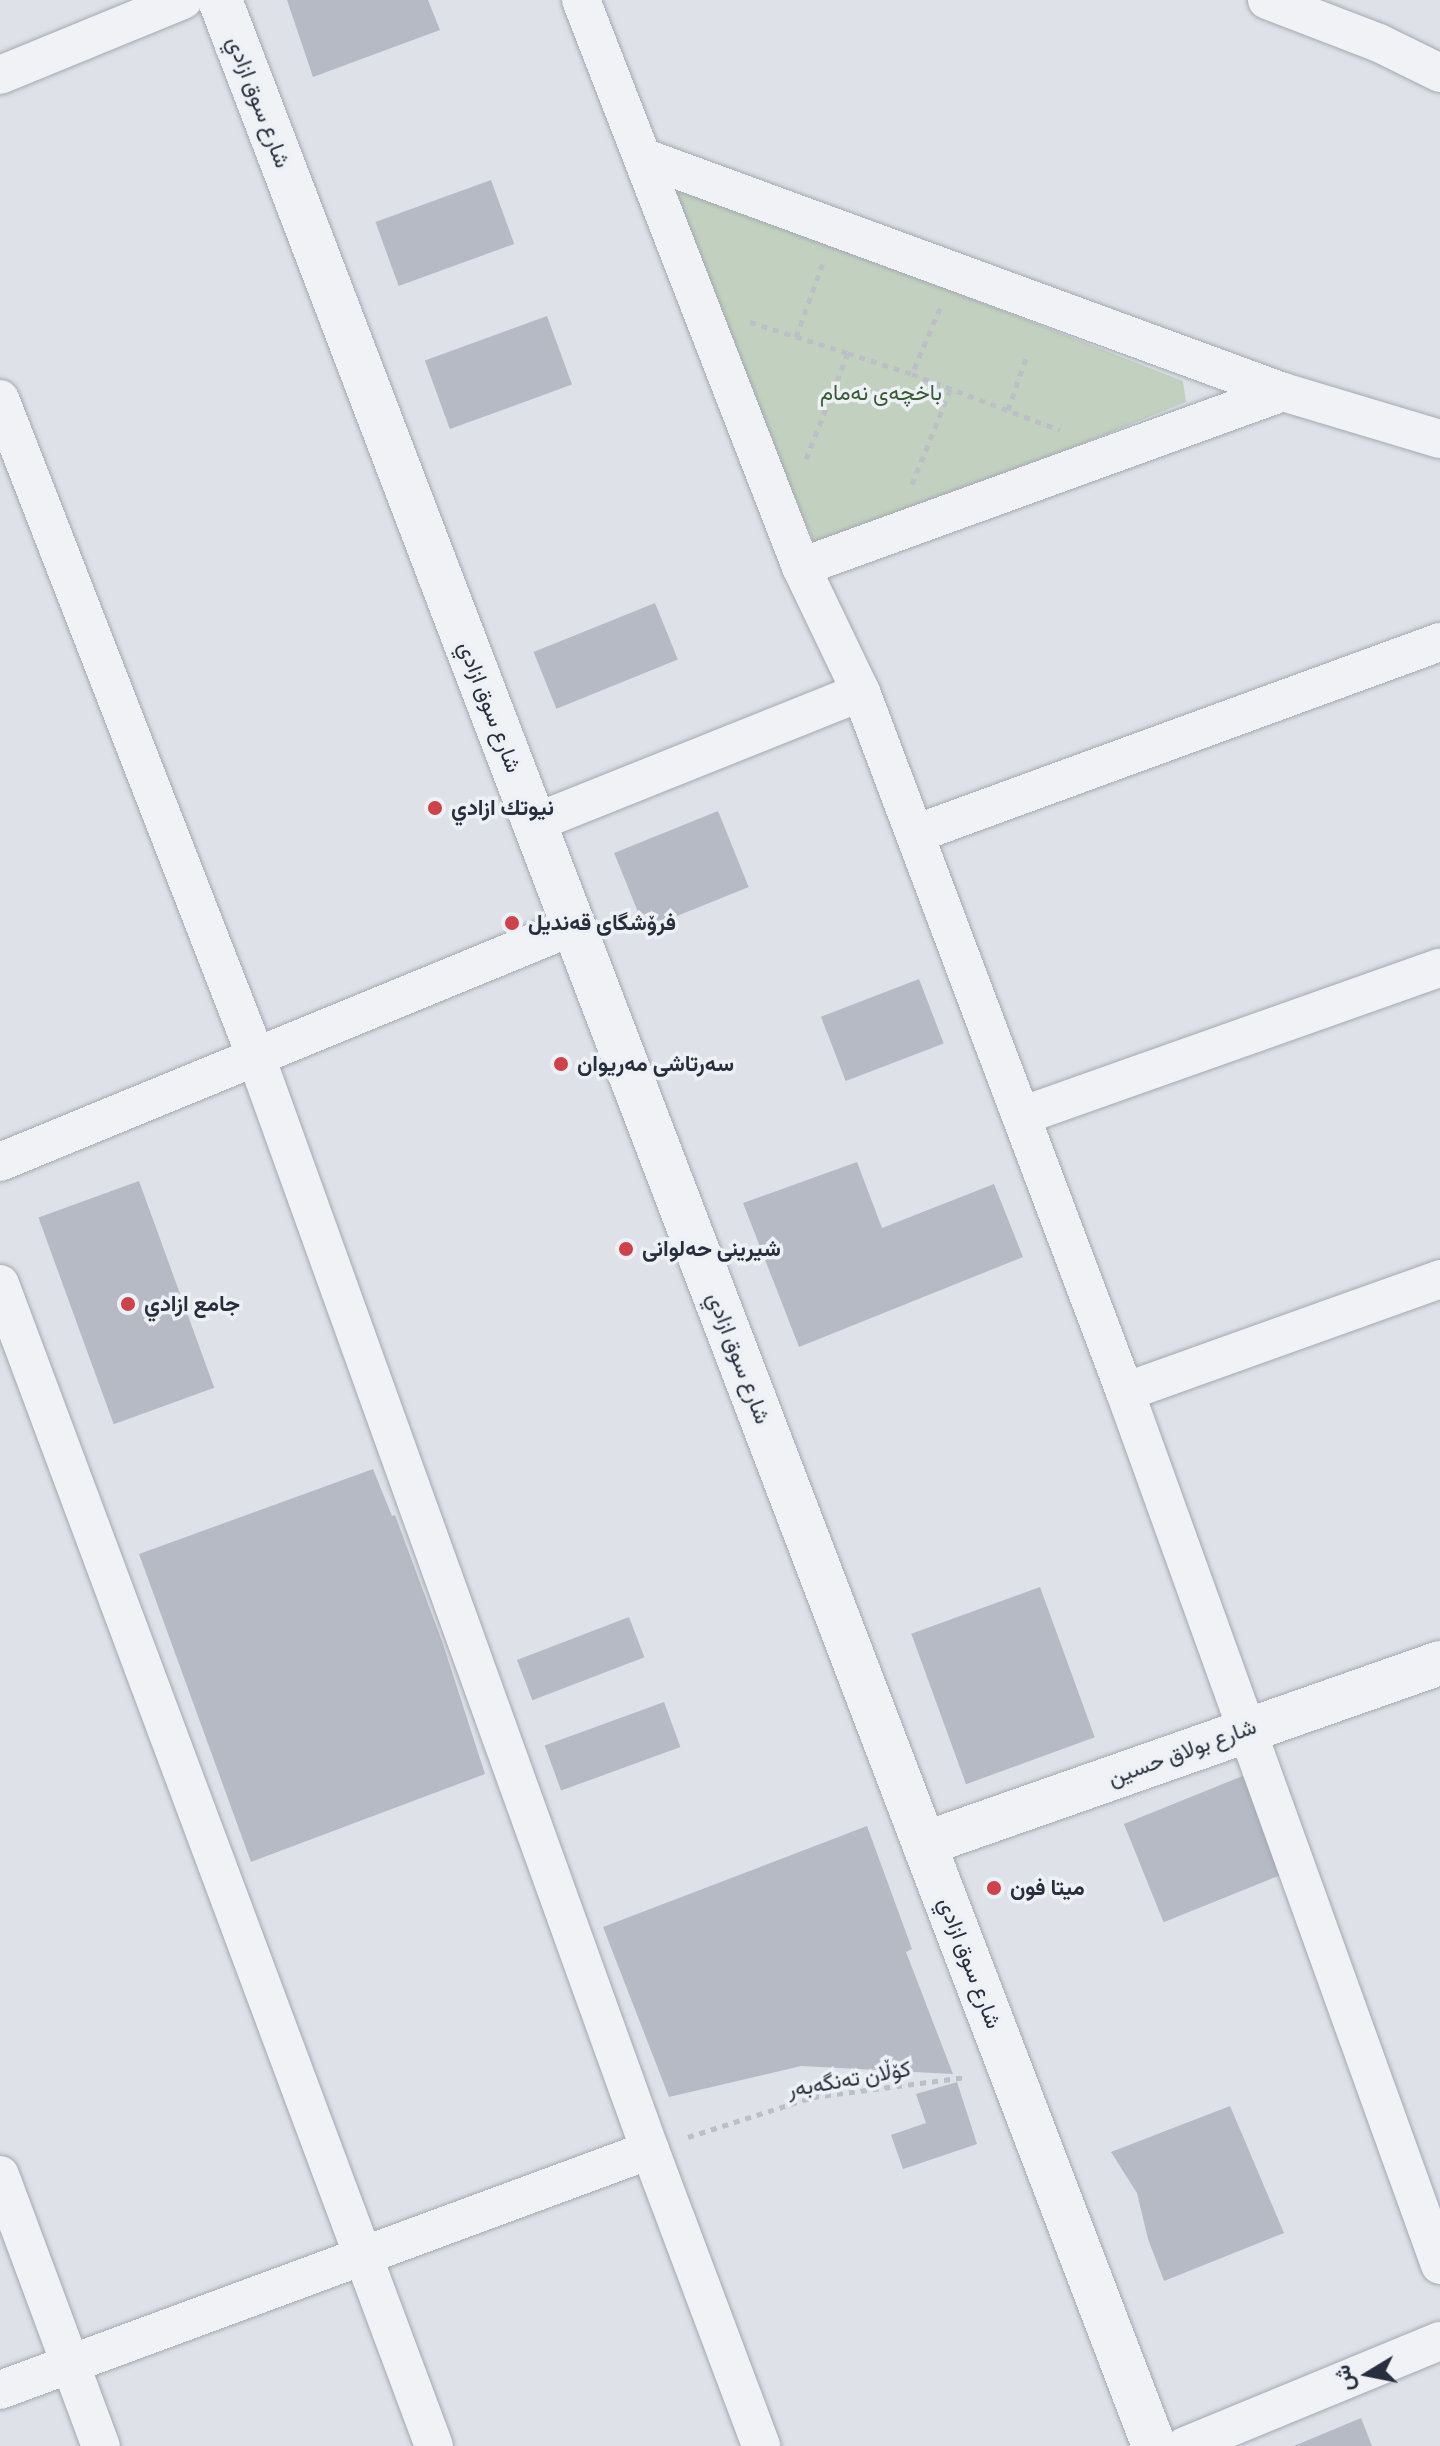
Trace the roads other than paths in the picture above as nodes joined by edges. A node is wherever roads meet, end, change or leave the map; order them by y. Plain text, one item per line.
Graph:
1 (183, 0) edge
2 (220, 0) edge
3 (581, 0) edge
4 (1267, 0) edge
5 (1440, 73) edge
6 (0, 75) edge
7 (645, 158) junction
8 (1283, 392) junction
9 (0, 399) edge
10 (1440, 439) edge
11 (801, 567) junction
12 (1440, 642) edge
13 (861, 692) junction
14 (534, 823) junction
15 (915, 834) junction
16 (574, 926) junction
17 (1440, 968) edge
18 (256, 1057) junction
19 (1021, 1116) junction
20 (0, 1162) edge
21 (1440, 1279) edge
22 (0, 1284) edge
23 (1125, 1392) junction
24 (1440, 1663) edge
25 (1246, 1729) junction
26 (924, 1844) junction
27 (650, 2150) junction
28 (0, 2175) edge
29 (364, 2255) junction
30 (1440, 2265) edge
31 (1440, 2341) edge
32 (70, 2364) junction
33 (0, 2390) edge
34 (101, 2446) edge
35 (434, 2446) edge
36 (761, 2446) edge
37 (1154, 2446) edge
38 (1185, 2446) edge

1 - 6 street
2 - 14 street, شارع سوق ازادي
3 - 7 street
4 - 5 street
7 - 8 street
7 - 11 street
8 - 10 street
8 - 11 street
9 - 18 street
11 - 13 street
12 - 15 street
13 - 14 street
13 - 15 street
14 - 16 street, شارع سوق ازادي
15 - 19 street
16 - 18 street
16 - 26 street, شارع سوق ازادي
17 - 19 street
18 - 20 street
18 - 27 street
19 - 23 street
21 - 23 street
22 - 29 street
23 - 25 street
24 - 25 street, شارع بولاق حسين
25 - 26 street, شارع بولاق حسين
25 - 30 street
26 - 37 street, شارع سوق ازادي
27 - 29 street
27 - 36 street
28 - 32 street
29 - 32 street
29 - 35 street
31 - 38 street
32 - 33 street
32 - 34 street

